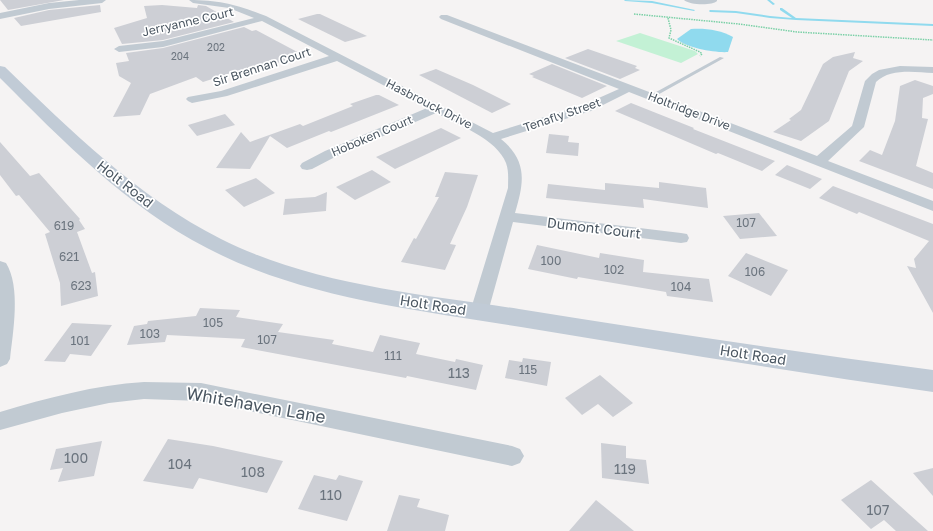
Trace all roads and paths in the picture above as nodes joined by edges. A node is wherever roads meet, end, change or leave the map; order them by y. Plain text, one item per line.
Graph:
1 (102, 0) edge
2 (193, 0) edge
3 (688, 0) edge
4 (713, 1) dead end
5 (634, 14) dead end
6 (0, 16) edge
7 (444, 17) dead end
8 (263, 18) junction
9 (668, 18) junction
10 (933, 40) edge
11 (119, 49) dead end
12 (338, 57) junction
13 (696, 58) dead end
14 (722, 58) dead end
15 (0, 70) edge
16 (933, 70) edge
17 (630, 88) junction
18 (650, 97) junction
19 (192, 99) dead end
20 (437, 108) junction
21 (492, 138) junction
22 (819, 162) junction
23 (307, 166) dead end
24 (933, 206) edge
25 (507, 217) junction
26 (681, 238) dead end
27 (0, 267) edge
28 (479, 312) junction
29 (0, 359) edge
30 (933, 381) edge
31 (0, 421) edge
32 (512, 456) dead end

1 - 6 street
2 - 8 street, Hasbrouck Drive
3 - 4 street
5 - 9 path
7 - 17 street, Holtridge Drive
8 - 11 street, Jerryanne Court
8 - 12 street, Hasbrouck Drive
9 - 10 path
9 - 13 path
12 - 19 street, Sir Brennan Court
12 - 20 street, Hasbrouck Drive
14 - 18 lane
15 - 28 street, Holt Road
16 - 22 street
17 - 18 street, Holtridge Drive
17 - 21 street, Tenafly Street
18 - 22 street, Holtridge Drive
20 - 21 street, Hasbrouck Drive
20 - 23 street, Hoboken Court
21 - 25 street, Hasbrouck Drive
22 - 24 street, Holtridge Drive
25 - 26 street, Dumont Court
25 - 28 street, Hasbrouck Drive
27 - 29 street
28 - 30 street, Holt Road
31 - 32 street, Whitehaven Lane

